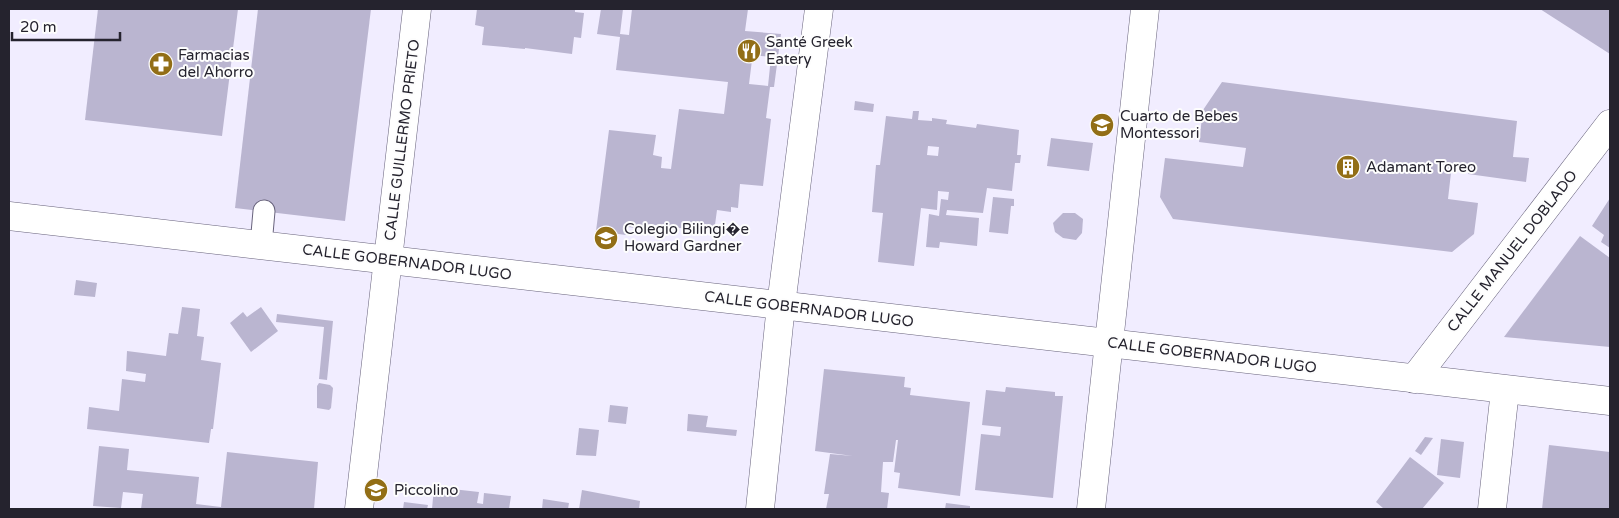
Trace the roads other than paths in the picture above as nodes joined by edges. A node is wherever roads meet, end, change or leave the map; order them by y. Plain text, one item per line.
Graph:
1 (417, 9) edge
2 (819, 9) edge
3 (1145, 9) edge
4 (1610, 124) edge
5 (264, 211) dead end
6 (9, 216) edge
7 (261, 245) junction
8 (388, 260) junction
9 (781, 305) junction
10 (1110, 344) junction
11 (1414, 379) junction
12 (1505, 390) junction
13 (1610, 401) edge
14 (359, 509) edge
15 (760, 509) edge
16 (1091, 509) edge
17 (1492, 509) edge

1 - 8 street, CALLE GUILLERMO PRIETO
2 - 9 street
3 - 10 street
4 - 11 street, CALLE MANUEL DOBLADO
5 - 7 lane
6 - 7 street, CALLE GOBERNADOR LUGO
7 - 8 street, CALLE GOBERNADOR LUGO
8 - 9 street, CALLE GOBERNADOR LUGO
8 - 14 street, CALLE GUILLERMO PRIETO
9 - 10 street, CALLE GOBERNADOR LUGO
9 - 15 street
10 - 11 street, CALLE GOBERNADOR LUGO
10 - 16 street
11 - 12 street, CALLE GOBERNADOR LUGO
12 - 13 street, CALLE GOBERNADOR LUGO
12 - 17 street

